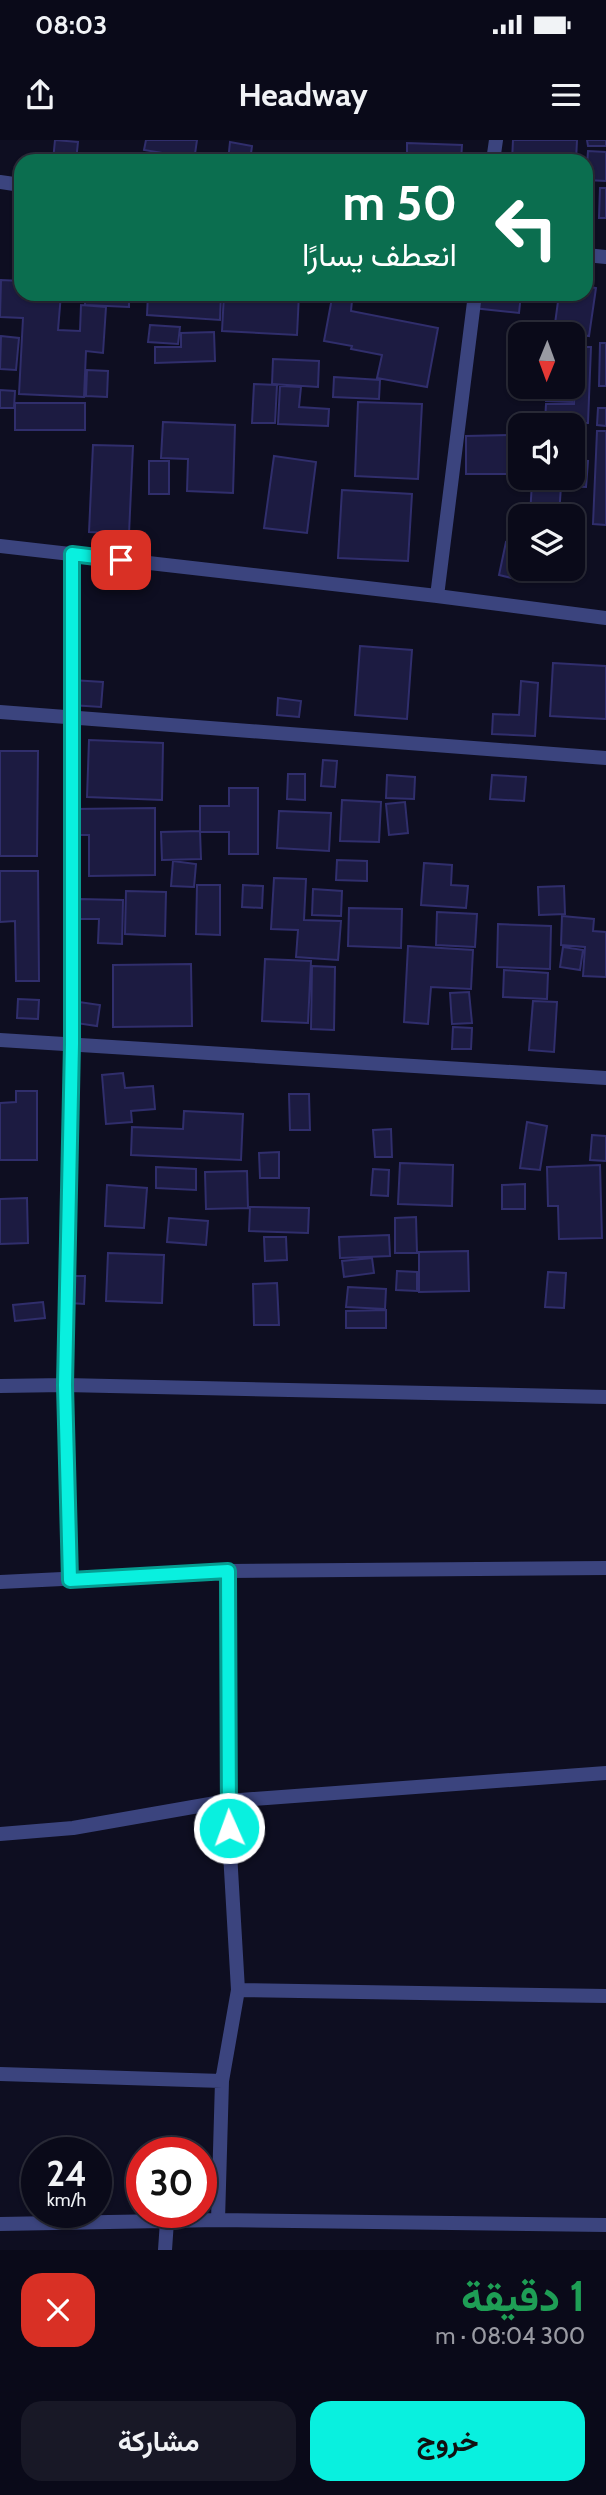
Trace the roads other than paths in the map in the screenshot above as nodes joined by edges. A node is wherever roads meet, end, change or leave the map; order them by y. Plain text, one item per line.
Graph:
1 (474, 301) edge
2 (0, 546) edge
3 (72, 554) junction
4 (438, 596) junction
5 (606, 618) edge
6 (0, 712) edge
7 (73, 717) junction
8 (606, 758) edge
9 (0, 1040) edge
10 (72, 1044) junction
11 (606, 1078) edge
12 (65, 1385) junction
13 (0, 1386) edge
14 (606, 1397) edge
15 (606, 1568) edge
16 (228, 1571) junction
17 (70, 1580) junction
18 (0, 1582) edge
19 (606, 1773) edge
20 (227, 1801) junction
21 (0, 1834) edge
22 (238, 1990) junction
23 (606, 1996) edge
24 (0, 2074) edge
25 (222, 2081) junction
26 (218, 2220) joint
27 (126, 2222) edge
28 (0, 2224) edge
29 (606, 2225) edge
30 (167, 2228) edge
31 (165, 2250) edge

1 - 4 street
2 - 3 street
3 - 4 street
3 - 7 street
4 - 5 street
6 - 7 street
7 - 8 street
7 - 10 street
9 - 10 street
10 - 11 street
10 - 12 street
12 - 13 street
12 - 14 street
12 - 17 street
15 - 16 street
16 - 17 street
16 - 20 street
17 - 18 street
19 - 20 street
20 - 21 street
20 - 22 street
22 - 23 street
22 - 25 street
24 - 25 street
25 - 26 street
26 - 29 street
27 - 28 street
30 - 31 street

